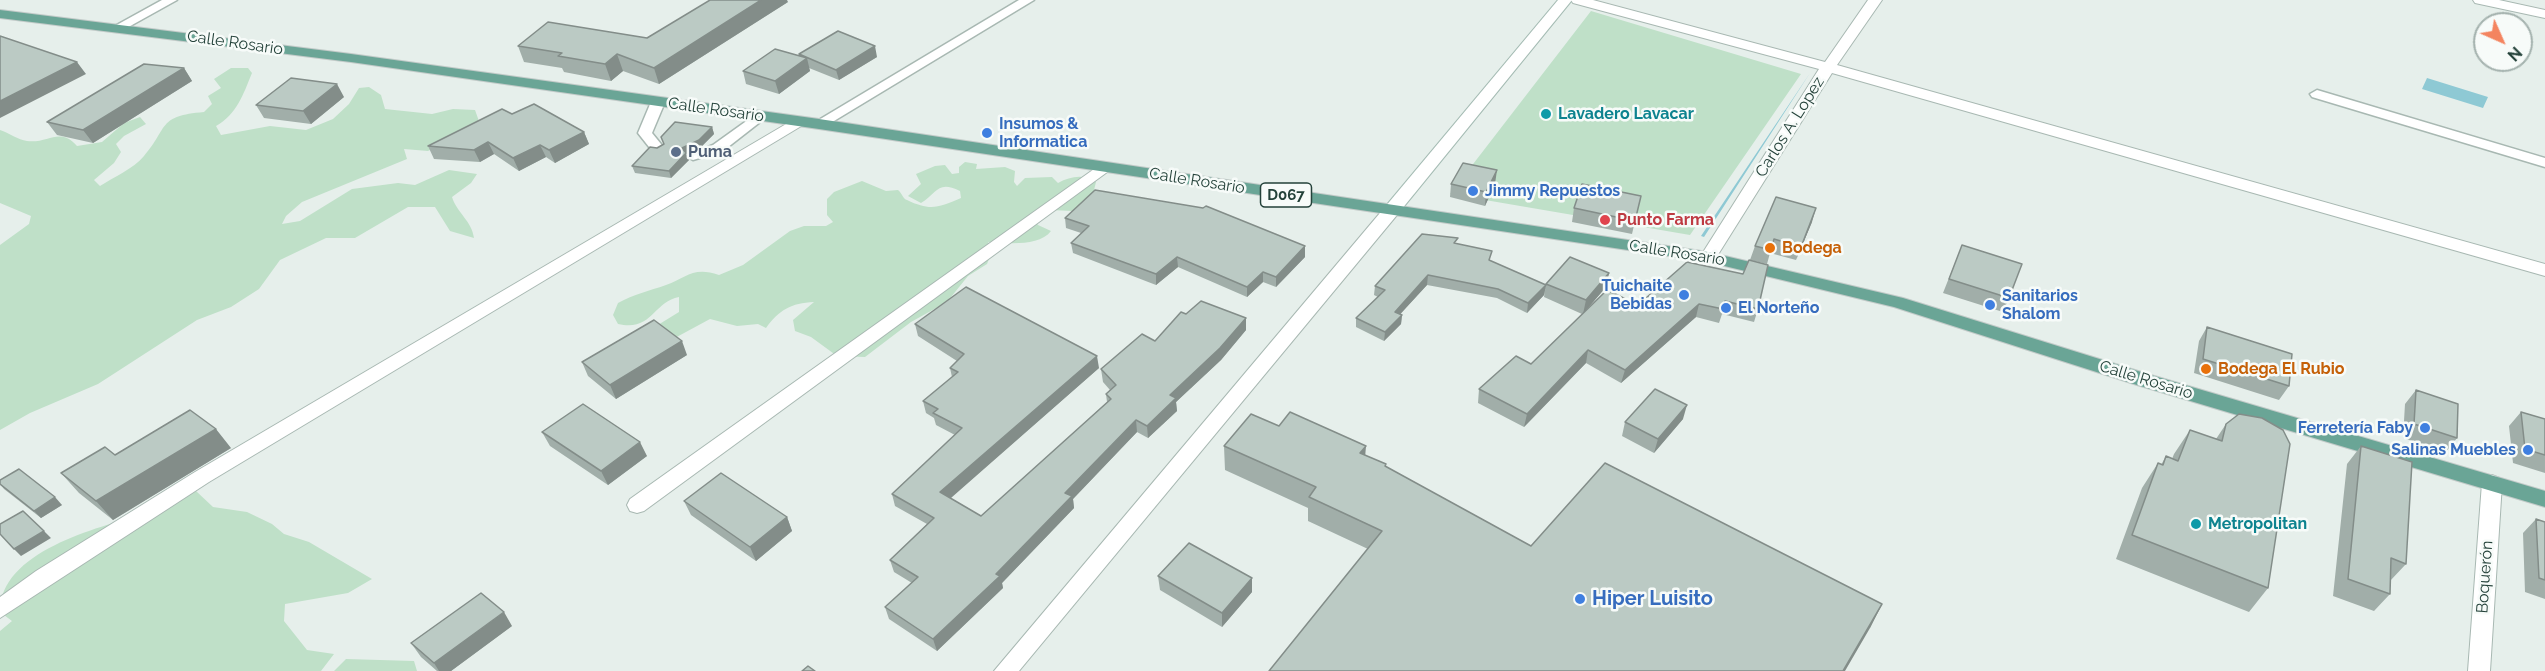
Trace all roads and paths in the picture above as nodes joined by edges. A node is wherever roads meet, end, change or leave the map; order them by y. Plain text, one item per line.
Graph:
1 (171, 0) edge
2 (1028, 0) edge
3 (1565, 0) edge
4 (1578, 0) edge
5 (1875, 0) edge
6 (2486, 1) edge
7 (0, 14) edge
8 (2545, 17) edge
9 (119, 27) junction
10 (1828, 67) junction
11 (2317, 94) dead end
12 (658, 102) junction
13 (759, 116) junction
14 (798, 122) junction
15 (819, 124) junction
16 (658, 149) edge
17 (693, 156) dead end
18 (2545, 163) edge
19 (1104, 167) junction
20 (1391, 211) junction
21 (1708, 257) junction
22 (2545, 270) edge
23 (2492, 483) junction
24 (2545, 499) edge
25 (637, 505) dead end
26 (0, 609) edge
27 (1005, 671) edge
28 (2479, 671) edge

1 - 9 lane
2 - 15 lane
3 - 20 street
4 - 10 street
5 - 10 street, Carlos A. Lopez
6 - 8 street
7 - 9 main road, Calle Rosario / D067
9 - 12 main road, Calle Rosario / D067
10 - 21 street, Carlos A. Lopez
10 - 22 street
11 - 18 lane
12 - 13 main road, Calle Rosario / D067
12 - 16 lane
13 - 14 main road, Calle Rosario / D067
13 - 17 lane
14 - 15 main road, Calle Rosario / D067
14 - 26 street
15 - 19 main road, Calle Rosario / D067
19 - 20 main road, Calle Rosario / D067
19 - 25 street
20 - 21 main road, Calle Rosario / D067
20 - 27 street
21 - 23 main road, Calle Rosario / D067
23 - 24 main road, Calle Rosario / D067
23 - 28 street, Boquerón

